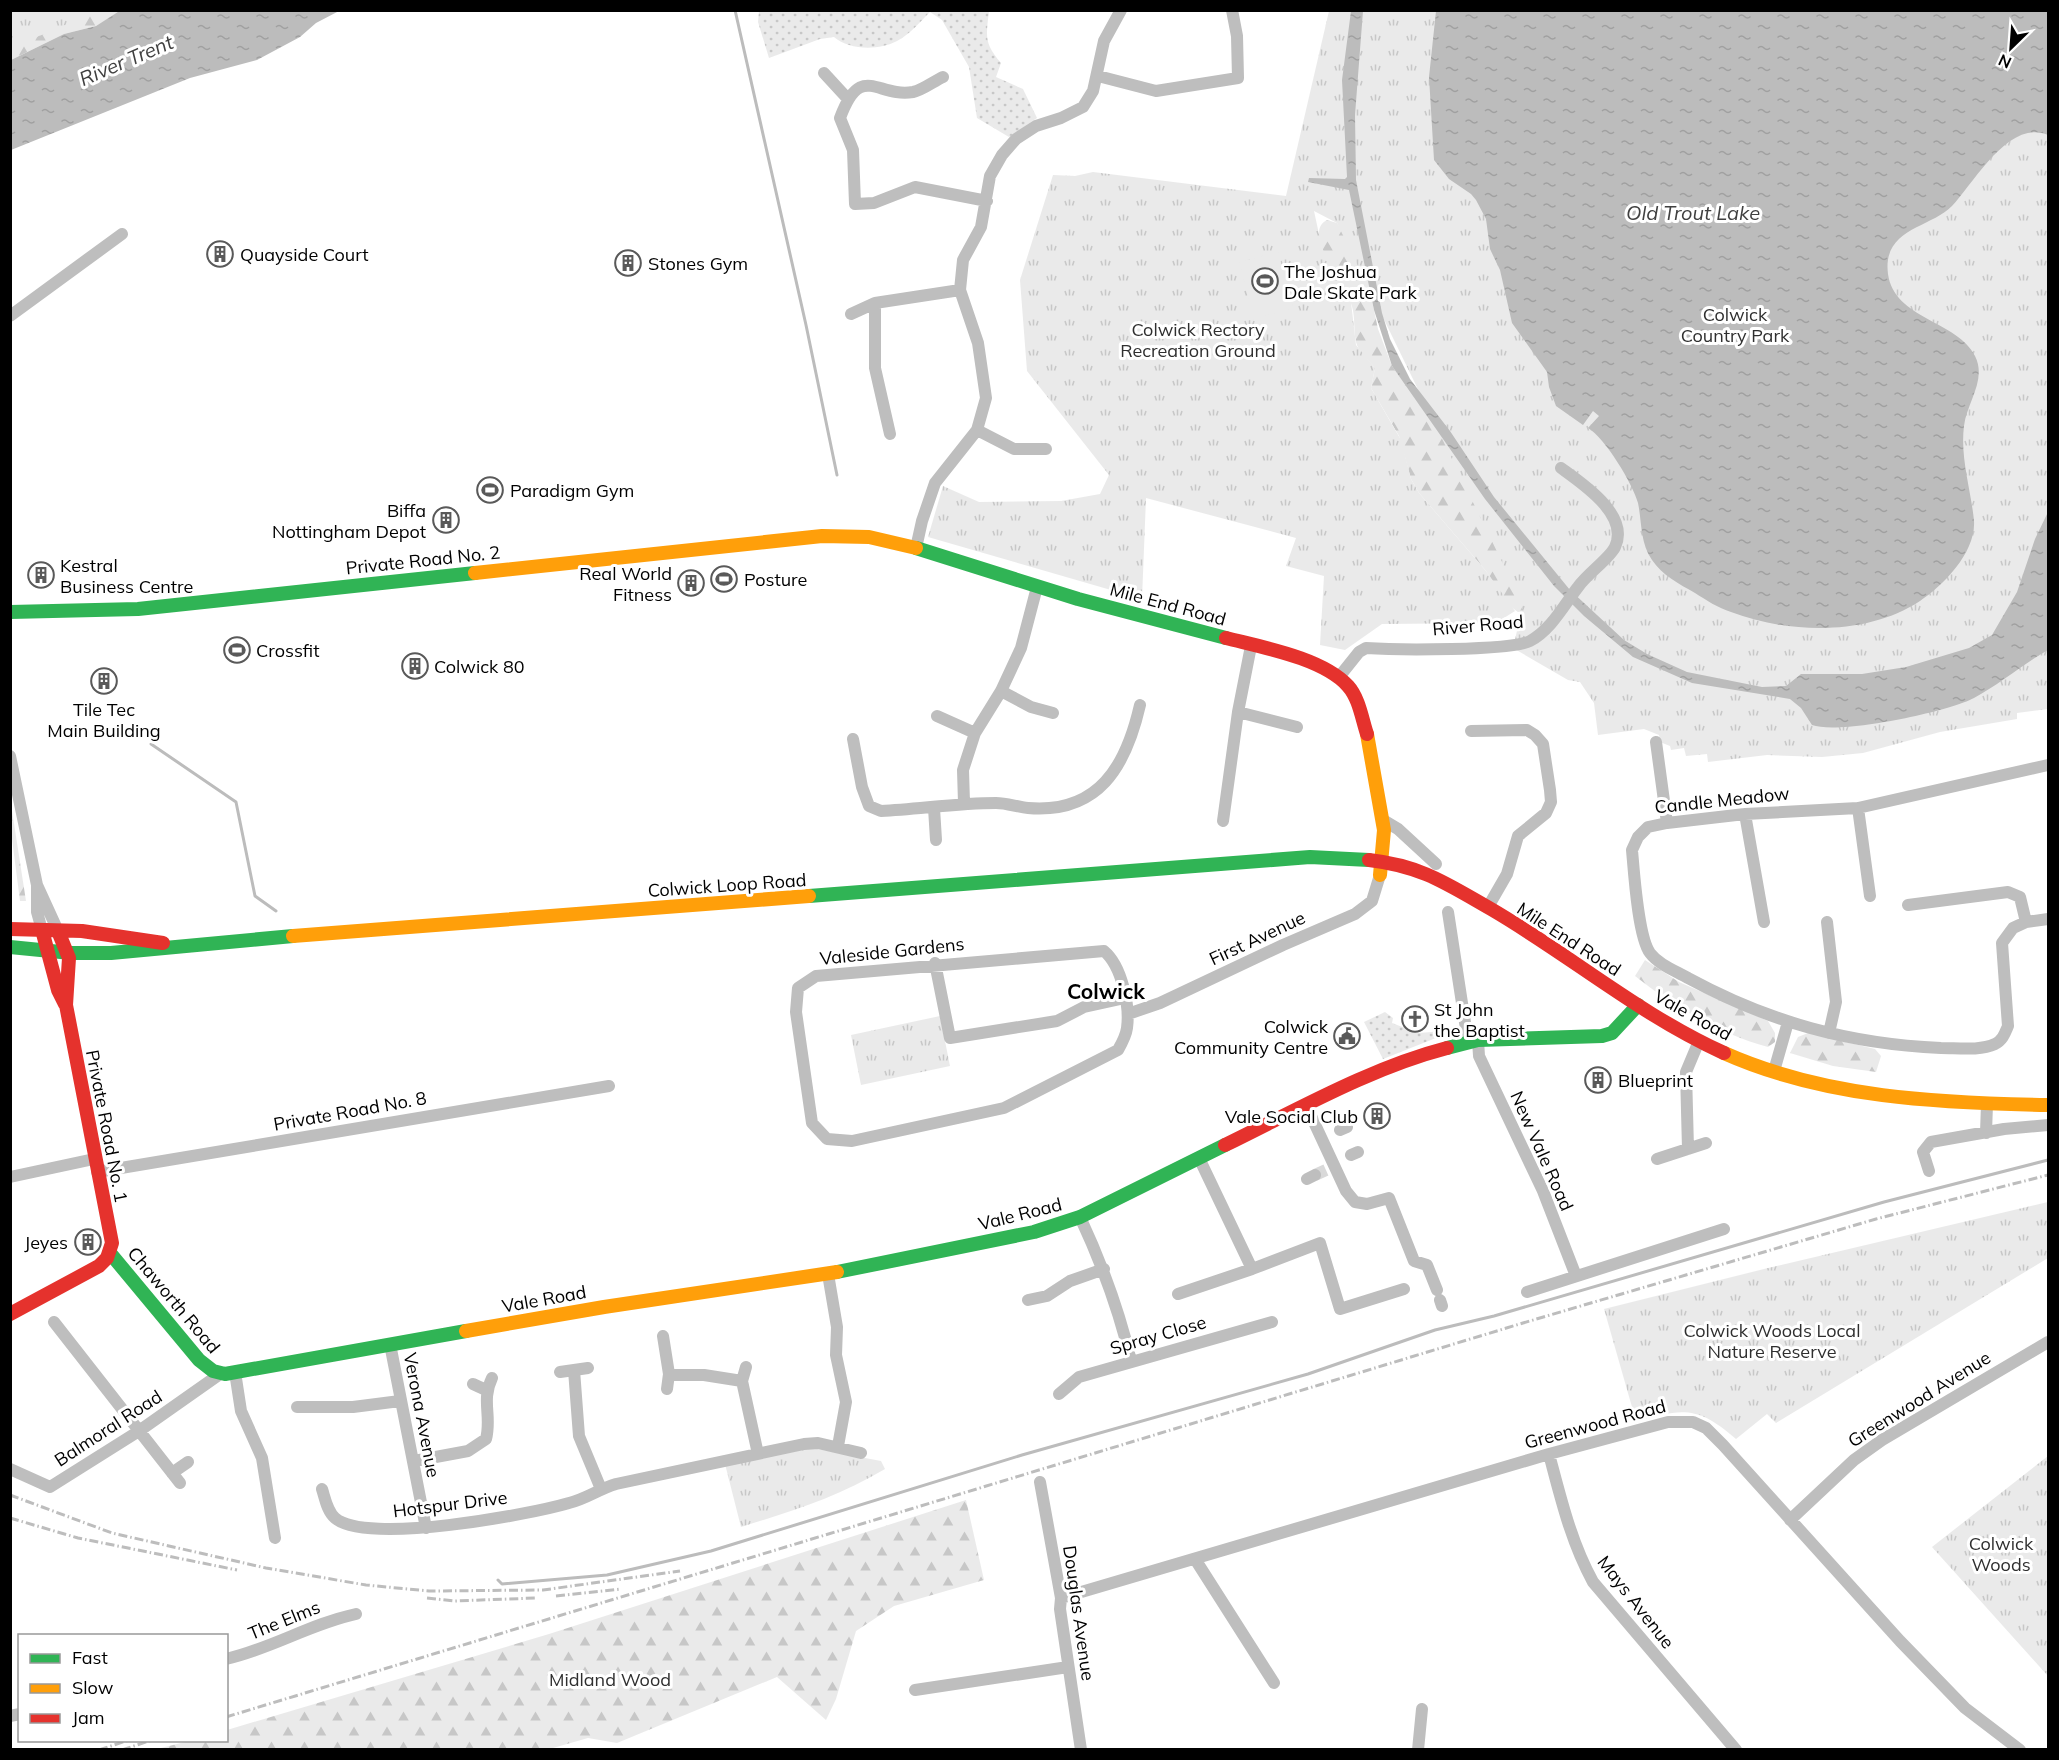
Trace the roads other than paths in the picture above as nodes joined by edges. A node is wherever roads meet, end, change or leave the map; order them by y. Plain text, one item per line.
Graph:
1 (1121, 10) edge
2 (1232, 10) edge
3 (824, 73) dead end
4 (1098, 76) junction
5 (943, 77) dead end
6 (847, 98) junction
7 (987, 201) junction
8 (122, 234) dead end
9 (960, 290) junction
10 (874, 303) junction
11 (851, 314) dead end
12 (10, 316) edge
13 (977, 430) junction
14 (890, 434) dead end
15 (1046, 448) dead end
16 (1558, 471) dead end
17 (838, 535) joint
18 (916, 548) junction
19 (1037, 587) junction
20 (10, 612) edge
21 (1251, 646) junction
22 (1339, 677) junction
23 (1001, 691) junction
24 (1140, 705) dead end
25 (1238, 712) junction
26 (1053, 713) dead end
27 (937, 716) dead end
28 (1297, 727) dead end
29 (1470, 731) dead end
30 (975, 733) junction
31 (853, 739) dead end
32 (1661, 748) dead end
33 (10, 756) edge
34 (2049, 765) edge
35 (964, 803) junction
36 (934, 807) junction
37 (1858, 808) junction
38 (1228, 813) dead end
39 (1745, 814) junction
40 (1383, 820) junction
41 (1667, 823) junction
42 (936, 840) dead end
43 (1436, 864) dead end
44 (1381, 869) junction
45 (38, 885) junction
46 (1870, 896) dead end
47 (1484, 905) junction
48 (1908, 905) dead end
49 (1776, 908) dead end
50 (1448, 912) dead end
51 (2049, 919) edge
52 (1827, 922) dead end
53 (2026, 922) junction
54 (10, 929) edge
55 (42, 930) junction
56 (58, 931) junction
57 (171, 945) junction
58 (10, 947) edge
59 (47, 950) junction
60 (66, 951) junction
61 (935, 963) junction
62 (1125, 998) junction
63 (66, 1005) junction
64 (1638, 1005) junction
65 (1128, 1014) junction
66 (1788, 1022) junction
67 (1829, 1033) junction
68 (1473, 1041) junction
69 (1699, 1041) junction
70 (1774, 1071) junction
71 (609, 1086) dead end
72 (1987, 1104) junction
73 (1306, 1105) junction
74 (2049, 1105) edge
75 (2049, 1125) edge
76 (1986, 1133) junction
77 (1706, 1143) dead end
78 (1688, 1149) junction
79 (1199, 1158) junction
80 (1657, 1159) dead end
81 (96, 1166) junction
82 (1929, 1171) dead end
83 (10, 1177) edge
84 (1080, 1216) junction
85 (1724, 1229) dead end
86 (110, 1253) junction
87 (1104, 1269) junction
88 (1252, 1269) junction
89 (828, 1274) junction
90 (1576, 1276) junction
91 (1404, 1289) dead end
92 (1527, 1292) dead end
93 (1178, 1294) dead end
94 (1440, 1299) dead end
95 (1028, 1300) dead end
96 (10, 1314) edge
97 (54, 1322) dead end
98 (1272, 1322) dead end
99 (663, 1336) dead end
100 (2049, 1342) edge
101 (390, 1344) junction
102 (1131, 1361) junction
103 (746, 1367) dead end
104 (588, 1368) dead end
105 (574, 1370) junction
106 (235, 1372) junction
107 (560, 1372) dead end
108 (220, 1374) junction
109 (669, 1375) junction
110 (492, 1378) dead end
111 (742, 1381) junction
112 (473, 1384) dead end
113 (667, 1389) dead end
114 (486, 1390) junction
115 (1059, 1394) dead end
116 (400, 1401) junction
117 (297, 1407) dead end
118 (139, 1431) junction
119 (838, 1446) junction
120 (861, 1453) dead end
121 (758, 1454) junction
122 (1549, 1454) junction
123 (414, 1461) junction
124 (188, 1462) dead end
125 (10, 1469) edge
126 (1040, 1482) dead end
127 (322, 1489) dead end
128 (601, 1489) junction
129 (1790, 1520) junction
130 (426, 1528) junction
131 (275, 1538) dead end
132 (1195, 1559) junction
133 (1061, 1598) junction
134 (356, 1614) dead end
135 (228, 1659) edge
136 (1068, 1667) junction
137 (1274, 1683) dead end
138 (915, 1690) dead end
139 (1422, 1709) dead end
140 (1081, 1749) edge
141 (1418, 1749) edge
142 (1736, 1749) edge
143 (2020, 1749) edge

1 - 4 street
2 - 4 street
3 - 6 street
4 - 7 street
5 - 6 street
6 - 7 street
7 - 9 street
8 - 12 street
9 - 10 street
9 - 13 street
10 - 11 street
10 - 14 street
13 - 15 street
13 - 18 street
16 - 22 street, River Road
17 - 18 street, Mile End Road
17 - 20 street, Private Road No. 2
18 - 19 street, Mile End Road
19 - 21 street, Mile End Road
19 - 23 street
21 - 22 street, Mile End Road
21 - 25 street
22 - 40 street, Mile End Road
23 - 26 street
23 - 30 street
24 - 35 street
25 - 28 street
25 - 38 street
27 - 30 street
29 - 47 street
30 - 35 street
31 - 36 street
32 - 41 street
33 - 45 street, Private Road No. 1
34 - 37 street, Candle Meadow
35 - 36 street
36 - 42 street
37 - 39 street, Candle Meadow
37 - 46 street
39 - 41 street, Candle Meadow
39 - 49 street
40 - 43 street
40 - 44 street, Mile End Road
41 - 66 street, Candle Meadow
44 - 47 street, Mile End Road
44 - 57 street, Colwick Loop Road
44 - 65 street, First Avenue
45 - 55 street, Private Road No. 1
45 - 56 street, Private Road No. 1
47 - 64 street, Mile End Road
48 - 53 street
50 - 68 street, New Vale Road
51 - 53 street
52 - 67 street
53 - 67 street, Candle Meadow
54 - 55 street, Colwick Loop Road
55 - 56 street, Colwick Loop Road
55 - 59 street, Private Road No. 1
56 - 57 street, Colwick Loop Road
56 - 60 street, Private Road No. 1
57 - 60 street, Colwick Loop Road
58 - 59 street, Colwick Loop Road
59 - 60 street, Colwick Loop Road
59 - 63 street, Private Road No. 1
60 - 63 street, Private Road No. 1
61 - 62 street, Valeside Gardens
61 - 62 street
61 - 65 street, Valeside Gardens
62 - 65 street, Valeside Gardens
63 - 81 street, Private Road No. 1
64 - 68 street, Vale Road
64 - 69 street, Vale Road
66 - 67 street, Candle Meadow
66 - 70 street
68 - 73 street, Vale Road
68 - 90 street, New Vale Road
69 - 70 street, Vale Road
69 - 78 street
70 - 72 street, Vale Road
71 - 81 street, Private Road No. 8
72 - 74 street, Vale Road
72 - 76 street
73 - 79 street, Vale Road
73 - 94 street
75 - 76 street
76 - 82 street
77 - 78 street
78 - 80 street
79 - 84 street, Vale Road
79 - 88 street
81 - 83 street, Private Road No. 8
81 - 86 street, Private Road No. 1
84 - 87 street
84 - 89 street, Vale Road
85 - 90 street
86 - 96 street, Chaworth Road
86 - 108 street, Chaworth Road
87 - 95 street
87 - 102 street
88 - 91 street
88 - 93 street
89 - 101 street, Vale Road
89 - 119 street
90 - 92 street
97 - 118 street
98 - 102 street, Spray Close
99 - 109 street
100 - 129 street, Greenwood Avenue
101 - 106 street, Vale Road
101 - 116 street, Verona Avenue
102 - 115 street, Spray Close
103 - 111 street
104 - 105 street
105 - 107 street
105 - 128 street
106 - 108 street, Vale Road
106 - 131 street
108 - 118 street, Balmoral Road
109 - 111 street
109 - 113 street
110 - 114 street
111 - 121 street
112 - 114 street
114 - 123 street
116 - 117 street
116 - 123 street, Verona Avenue
118 - 124 street
118 - 125 street, Balmoral Road
119 - 120 street, Hotspur Drive
119 - 121 street, Hotspur Drive
121 - 128 street, Hotspur Drive
122 - 129 street, Greenwood Road
122 - 132 street, Greenwood Road
122 - 142 street, Mays Avenue
123 - 130 street, Verona Avenue
126 - 133 street, Douglas Avenue
127 - 130 street, Hotspur Drive
128 - 130 street, Hotspur Drive
129 - 143 street, Greenwood Road
132 - 133 street, Greenwood Road
132 - 137 street
133 - 136 street, Douglas Avenue
134 - 135 street, The Elms
136 - 138 street
136 - 140 street, Douglas Avenue
139 - 141 street

